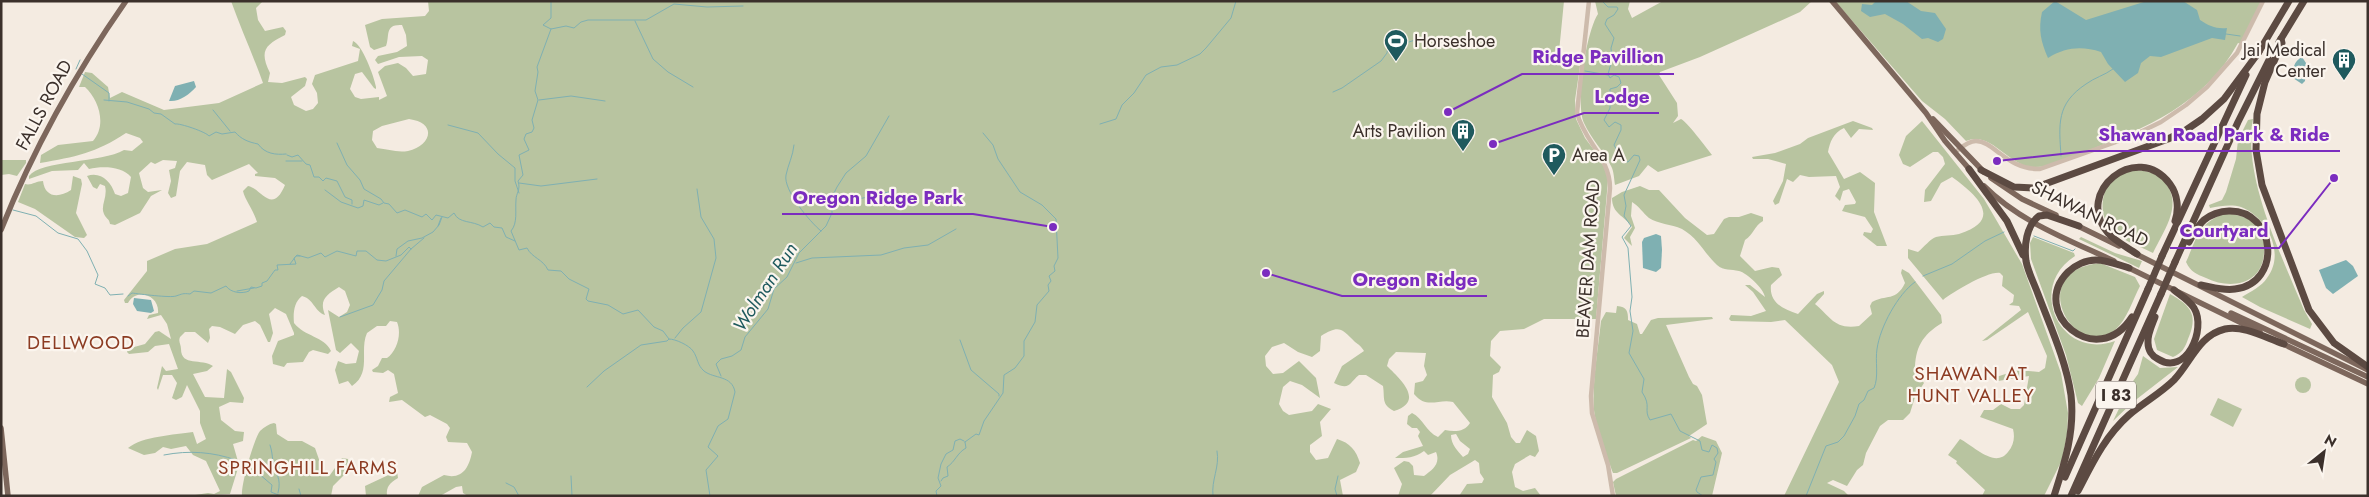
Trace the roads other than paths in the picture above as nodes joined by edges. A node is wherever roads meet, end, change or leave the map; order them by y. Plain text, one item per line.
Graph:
1 (126, 1) edge
2 (1589, 1) edge
3 (1832, 1) edge
4 (2263, 1) edge
5 (2289, 1) edge
6 (2304, 1) edge
7 (2281, 39) junction
8 (2259, 52) junction
9 (1926, 113) junction
10 (1941, 135) junction
11 (1960, 149) junction
12 (2222, 157) junction
13 (1969, 169) junction
14 (1981, 170) junction
15 (2032, 222) junction
16 (2079, 226) junction
17 (1, 230) edge
18 (2189, 242) junction
19 (2164, 253) junction
20 (2137, 254) junction
21 (2177, 263) junction
22 (2026, 264) junction
23 (2129, 268) junction
24 (2201, 285) junction
25 (2174, 290) junction
26 (2163, 295) junction
27 (2143, 299) junction
28 (2194, 299) junction
29 (2155, 317) junction
30 (2284, 344) junction
31 (2368, 369) edge
32 (2368, 377) edge
33 (2368, 384) edge
34 (1, 428) edge
35 (2077, 494) edge
36 (8, 496) edge
37 (1613, 496) edge
38 (2055, 496) edge
39 (2071, 496) edge

1 - 17 main road, FALLS ROAD
2 - 37 street, BEAVER DAM ROAD
3 - 9 main road, SHAWAN ROAD
4 - 11 street
5 - 8 highway, I 83
6 - 7 highway, I 83
7 - 12 highway, I 83
7 - 31 highway
8 - 14 highway
8 - 19 highway, I 83
9 - 10 main road, SHAWAN ROAD
9 - 11 main road, SHAWAN ROAD
10 - 11 main road, SHAWAN ROAD
10 - 13 main road, SHAWAN ROAD
11 - 13 main road, SHAWAN ROAD
11 - 14 main road, SHAWAN ROAD
12 - 18 highway
12 - 21 highway, I 83
13 - 15 main road, SHAWAN ROAD
13 - 22 highway
14 - 16 main road, SHAWAN ROAD
15 - 16 highway
15 - 22 highway
15 - 23 main road, SHAWAN ROAD
16 - 20 main road, SHAWAN ROAD
18 - 21 highway
18 - 24 highway
19 - 20 highway
19 - 27 highway, I 83, bridge
20 - 24 main road, SHAWAN ROAD
21 - 26 highway, I 83, bridge
22 - 38 highway
23 - 25 main road, SHAWAN ROAD
23 - 27 highway
24 - 31 main road, SHAWAN ROAD
25 - 28 main road, SHAWAN ROAD
25 - 29 highway
26 - 29 highway
26 - 39 highway, I 83
27 - 38 highway, I 83
28 - 30 main road, SHAWAN ROAD
28 - 32 main road
29 - 35 highway
30 - 33 main road, SHAWAN ROAD
30 - 35 highway
34 - 36 main road

